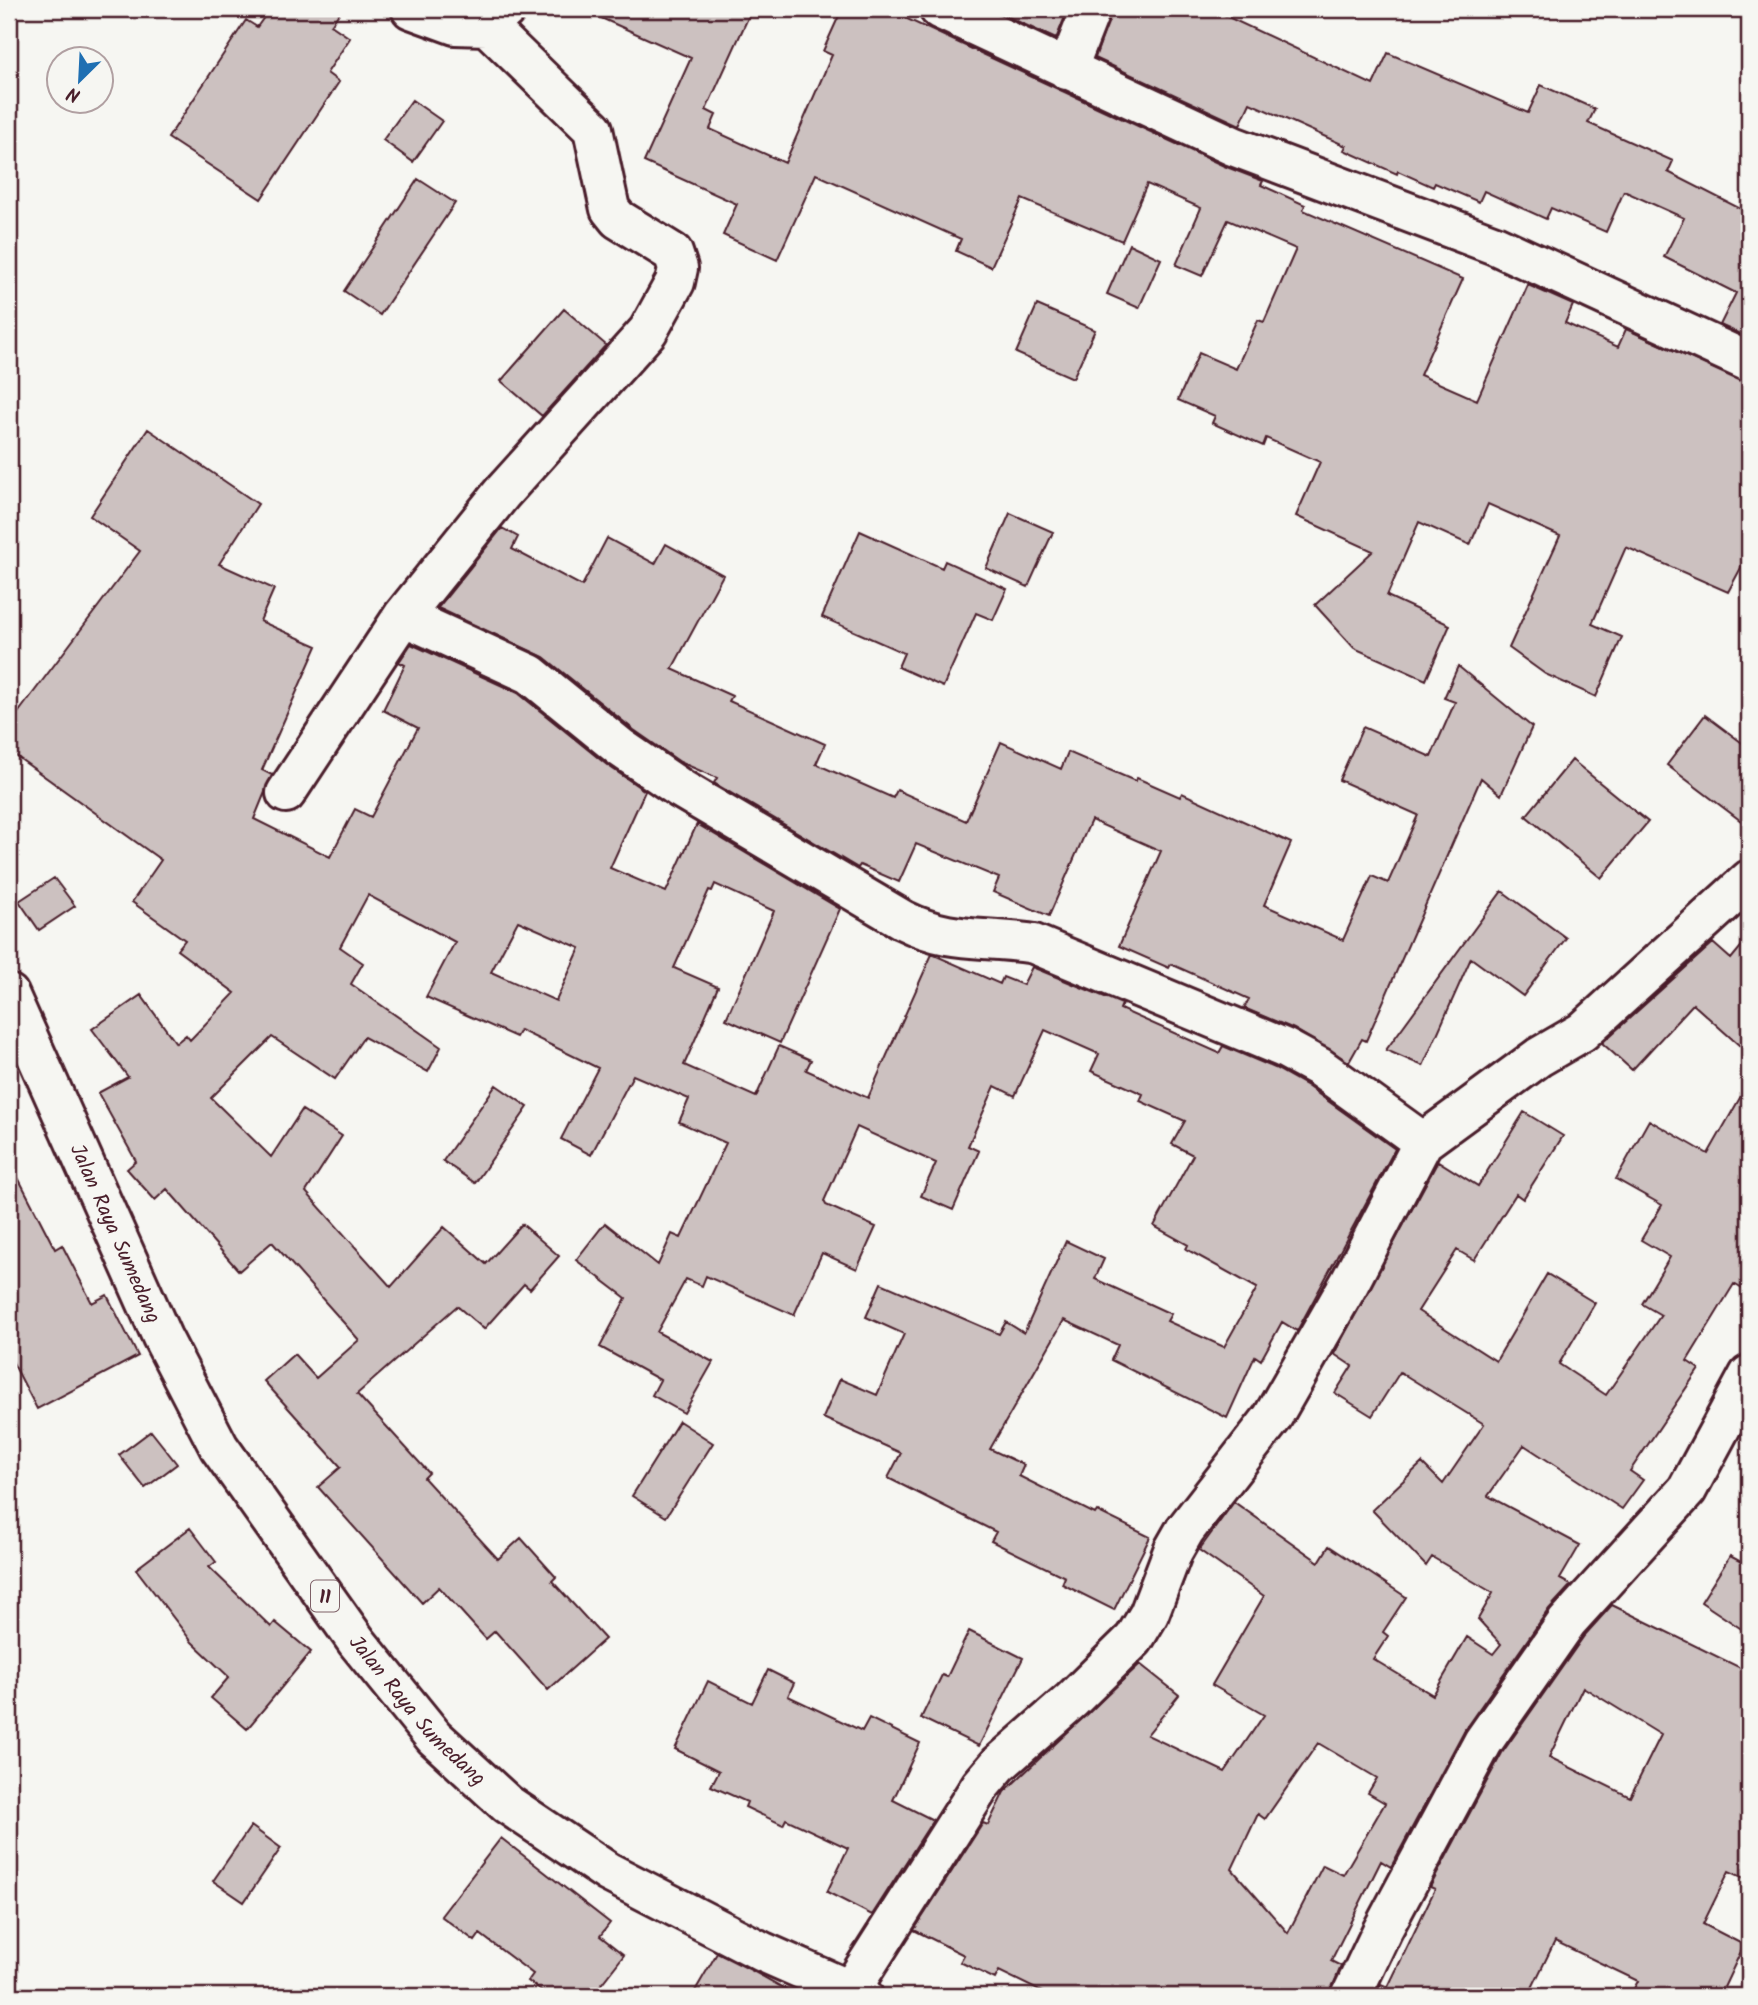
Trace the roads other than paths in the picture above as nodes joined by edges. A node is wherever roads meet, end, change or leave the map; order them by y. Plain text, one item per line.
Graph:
1 (411, 9) edge
2 (939, 9) edge
3 (1091, 9) edge
4 (496, 18) edge
5 (1067, 70) junction
6 (1749, 362) edge
7 (403, 616) junction
8 (286, 793) dead end
9 (1749, 880) edge
10 (9, 994) edge
11 (1423, 1142) junction
12 (1749, 1375) edge
13 (856, 1993) edge
14 (1351, 1996) edge

1 - 4 main road
2 - 5 main road
3 - 5 main road
4 - 7 main road
5 - 6 main road
7 - 8 main road
7 - 11 main road
9 - 11 main road
10 - 13 main road, Jalan Raya Sumedang / 11
11 - 13 main road
12 - 14 main road

